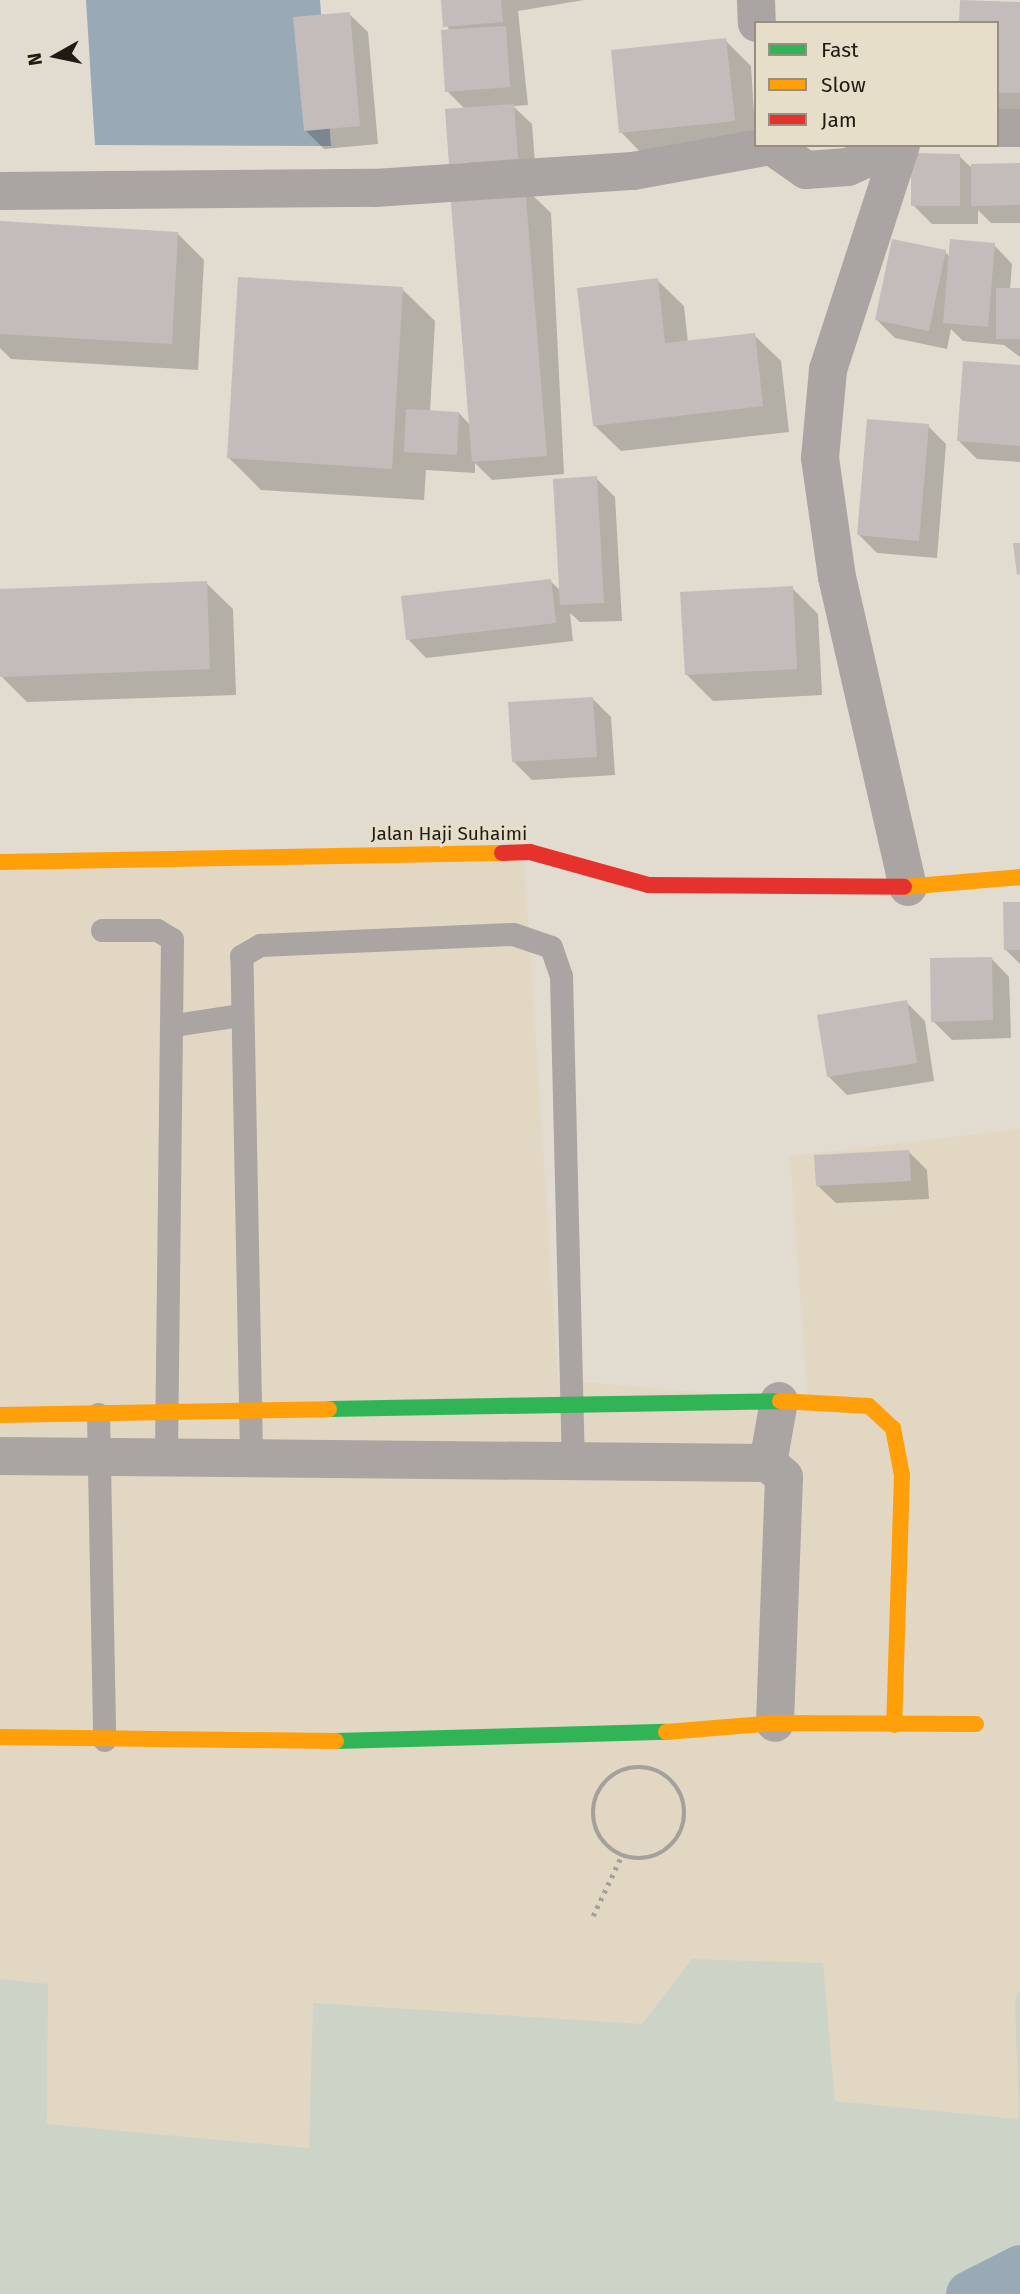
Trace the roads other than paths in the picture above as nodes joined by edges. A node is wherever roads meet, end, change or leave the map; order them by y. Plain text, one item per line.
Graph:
1 (756, 0) edge
2 (757, 21) edge
3 (999, 128) edge
4 (1020, 128) edge
5 (765, 147) edge
6 (772, 147) edge
7 (894, 147) edge
8 (898, 147) edge
9 (0, 191) edge
10 (0, 862) edge
11 (1020, 877) edge
12 (908, 887) junction
13 (102, 930) dead end
14 (239, 1015) junction
15 (174, 1025) junction
16 (779, 1401) junction
17 (573, 1405) junction
18 (427, 1407) junction
19 (251, 1410) junction
20 (98, 1414) junction
21 (0, 1415) edge
22 (165, 1416) junction
23 (166, 1455) junction
24 (251, 1455) junction
25 (0, 1456) edge
26 (97, 1456) junction
27 (428, 1457) junction
28 (573, 1460) junction
29 (768, 1463) junction
30 (775, 1723) junction
31 (976, 1724) dead end
32 (894, 1725) junction
33 (0, 1737) edge
34 (104, 1740) junction

1 - 2 street
3 - 4 street
5 - 9 street
6 - 7 street
8 - 12 street
10 - 12 street, Jalan Haji Suhaimi
11 - 12 street, Jalan Haji Suhaimi
13 - 15 lane
14 - 15 lane
14 - 17 lane
14 - 19 lane
15 - 22 lane
16 - 17 street
16 - 29 street
16 - 32 street
17 - 18 street
17 - 28 lane
18 - 19 street
18 - 27 street
19 - 22 street
19 - 24 lane
20 - 21 street
20 - 22 street
20 - 26 lane
22 - 23 lane
23 - 24 street
23 - 26 street
24 - 27 street
25 - 26 street
26 - 34 lane
27 - 28 street
28 - 29 street
29 - 30 street
30 - 32 street
30 - 34 street
31 - 32 street
33 - 34 street

